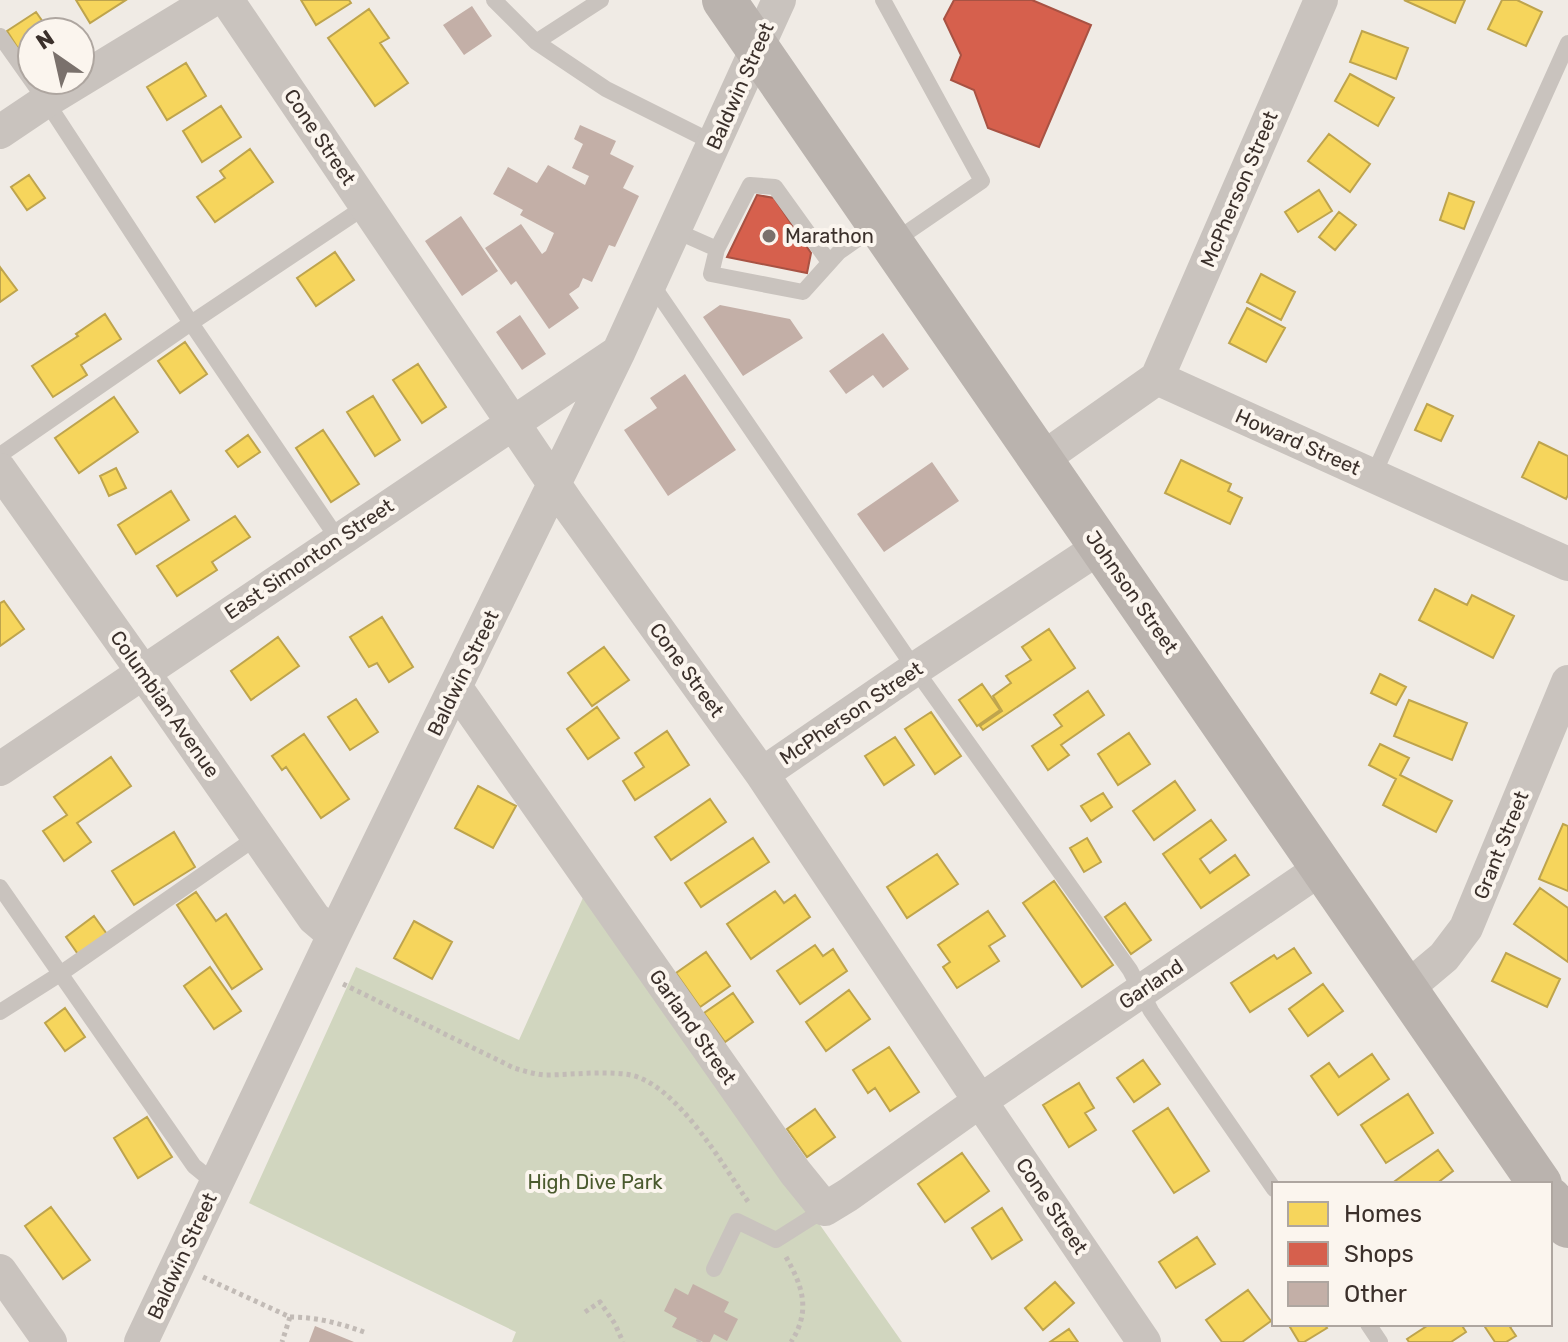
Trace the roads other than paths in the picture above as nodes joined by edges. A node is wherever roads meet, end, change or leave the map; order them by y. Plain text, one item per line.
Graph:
1 (212, 0) edge
2 (227, 0) edge
3 (494, 0) edge
4 (601, 0) edge
5 (724, 0) edge
6 (779, 0) edge
7 (883, 0) edge
8 (1321, 0) edge
9 (0, 36) edge
10 (536, 42) junction
11 (1568, 43) edge
12 (757, 48) junction
13 (46, 101) junction
14 (0, 132) edge
15 (714, 143) junction
16 (366, 206) junction
17 (674, 230) junction
18 (885, 233) junction
19 (717, 249) junction
20 (829, 262) junction
21 (650, 282) junction
22 (191, 323) junction
23 (619, 351) junction
24 (1157, 378) junction
25 (513, 423) junction
26 (0, 455) edge
27 (1042, 459) junction
28 (0, 470) edge
29 (1373, 476) junction
30 (555, 485) junction
31 (338, 539) junction
32 (1100, 547) junction
33 (1568, 564) edge
34 (915, 669) junction
35 (143, 672) junction
36 (1568, 682) edge
37 (456, 688) junction
38 (0, 769) edge
39 (762, 774) junction
40 (257, 837) junction
41 (1323, 867) junction
42 (0, 887) edge
43 (334, 935) junction
44 (60, 974) junction
45 (1406, 989) junction
46 (1141, 990) junction
47 (0, 1012) edge
48 (980, 1101) junction
49 (1539, 1182) edge
50 (216, 1184) junction
51 (1272, 1186) edge
52 (1552, 1202) edge
53 (825, 1209) junction
54 (1568, 1226) edge
55 (714, 1269) dead end
56 (0, 1271) edge
57 (50, 1342) edge
58 (141, 1342) edge
59 (1144, 1342) edge

1 - 13 street
2 - 16 street, Cone Street
3 - 10 lane
4 - 10 lane
5 - 12 main road, Johnson Street
6 - 12 street, Baldwin Street
7 - 18 lane
8 - 24 street, McPherson Street
9 - 13 lane
10 - 15 lane
11 - 29 lane
12 - 15 street, Baldwin Street
12 - 18 main road, Johnson Street
13 - 14 street
13 - 22 lane
15 - 17 street, Baldwin Street
16 - 22 lane
16 - 25 street, Cone Street
17 - 19 lane
17 - 21 street, Baldwin Street
18 - 20 lane
18 - 27 main road, Johnson Street
19 - 20 lane
19 - 20 lane
21 - 23 street, Baldwin Street
21 - 34 lane
22 - 26 lane
22 - 31 lane
23 - 25 street, East Simonton Street
23 - 30 street, Baldwin Street
24 - 27 street
24 - 29 street, Howard Street
25 - 30 street, Cone Street
25 - 31 street, East Simonton Street
27 - 32 main road, Johnson Street
28 - 35 street, Columbian Avenue
29 - 33 street, Howard Street
30 - 37 street, Baldwin Street
30 - 39 street, Cone Street
31 - 35 street, East Simonton Street
32 - 34 street, McPherson Street
32 - 41 main road, Johnson Street
34 - 39 street, McPherson Street
34 - 46 lane
35 - 38 street, East Simonton Street
35 - 40 street, Columbian Avenue
36 - 45 street, Grant Street
37 - 43 street, Baldwin Street
37 - 53 street, Garland Street
39 - 48 street, Cone Street
40 - 43 street, Columbian Avenue
40 - 44 lane
41 - 45 main road, Johnson Street
41 - 46 street, Garland
42 - 44 lane
43 - 50 street, Baldwin Street
44 - 47 lane
44 - 50 lane
45 - 49 main road, Johnson Street
46 - 48 street, Garland
46 - 51 lane
48 - 53 street
48 - 59 street, Cone Street
50 - 58 street, Baldwin Street
52 - 54 main road
53 - 55 lane
56 - 57 street

